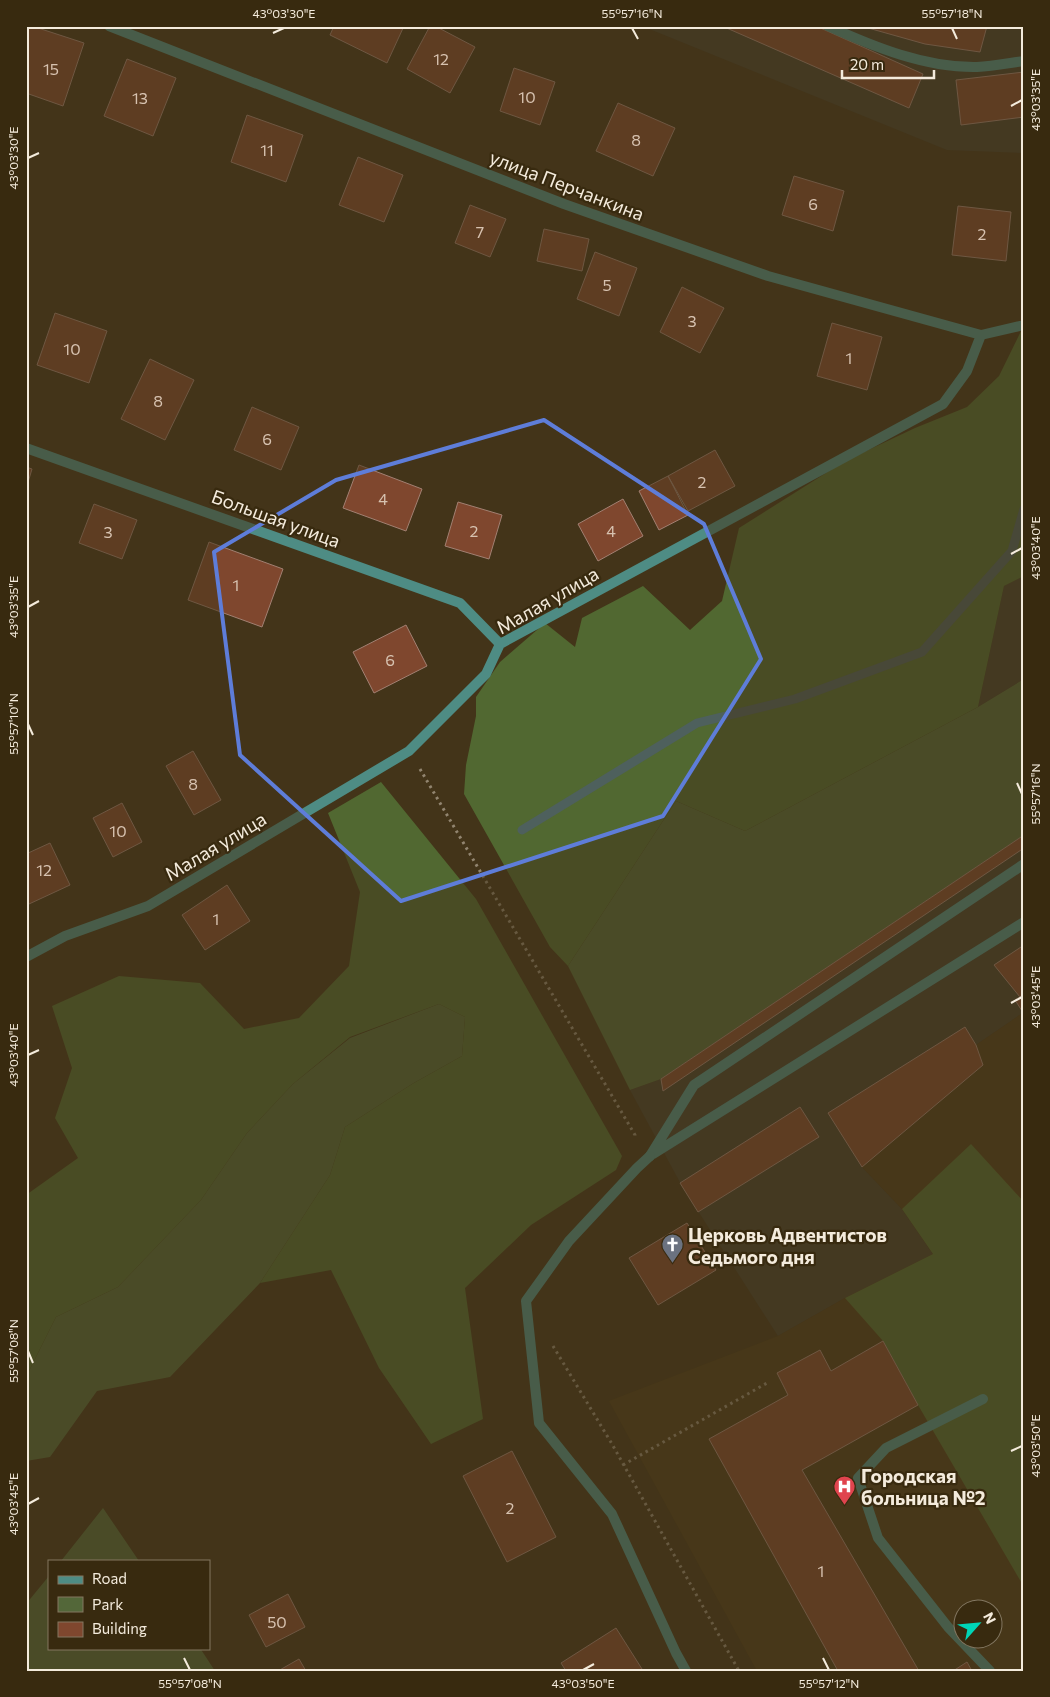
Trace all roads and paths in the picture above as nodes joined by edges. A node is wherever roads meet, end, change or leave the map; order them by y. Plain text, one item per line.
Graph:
1 (109, 26) edge
2 (828, 26) edge
3 (1024, 61) edge
4 (1024, 325) edge
5 (981, 335) junction
6 (26, 448) edge
7 (500, 644) junction
8 (410, 751) junction
9 (1024, 864) edge
10 (1024, 922) edge
11 (26, 957) edge
12 (635, 1135) dead end
13 (650, 1156) junction
14 (552, 1343) dead end
15 (767, 1383) dead end
16 (983, 1399) dead end
17 (623, 1465) junction
18 (686, 1671) edge
19 (739, 1671) edge
20 (990, 1671) edge

1 - 5 street, улица Перчанкина
2 - 3 street
4 - 5 street, улица Перчанкина
5 - 7 street, Малая улица
6 - 7 street, Большая улица
7 - 8 street, Малая улица
8 - 11 street, Малая улица
8 - 12 path
9 - 13 street
10 - 13 street
13 - 18 street
14 - 17 path
15 - 17 path
16 - 20 street
17 - 19 path

